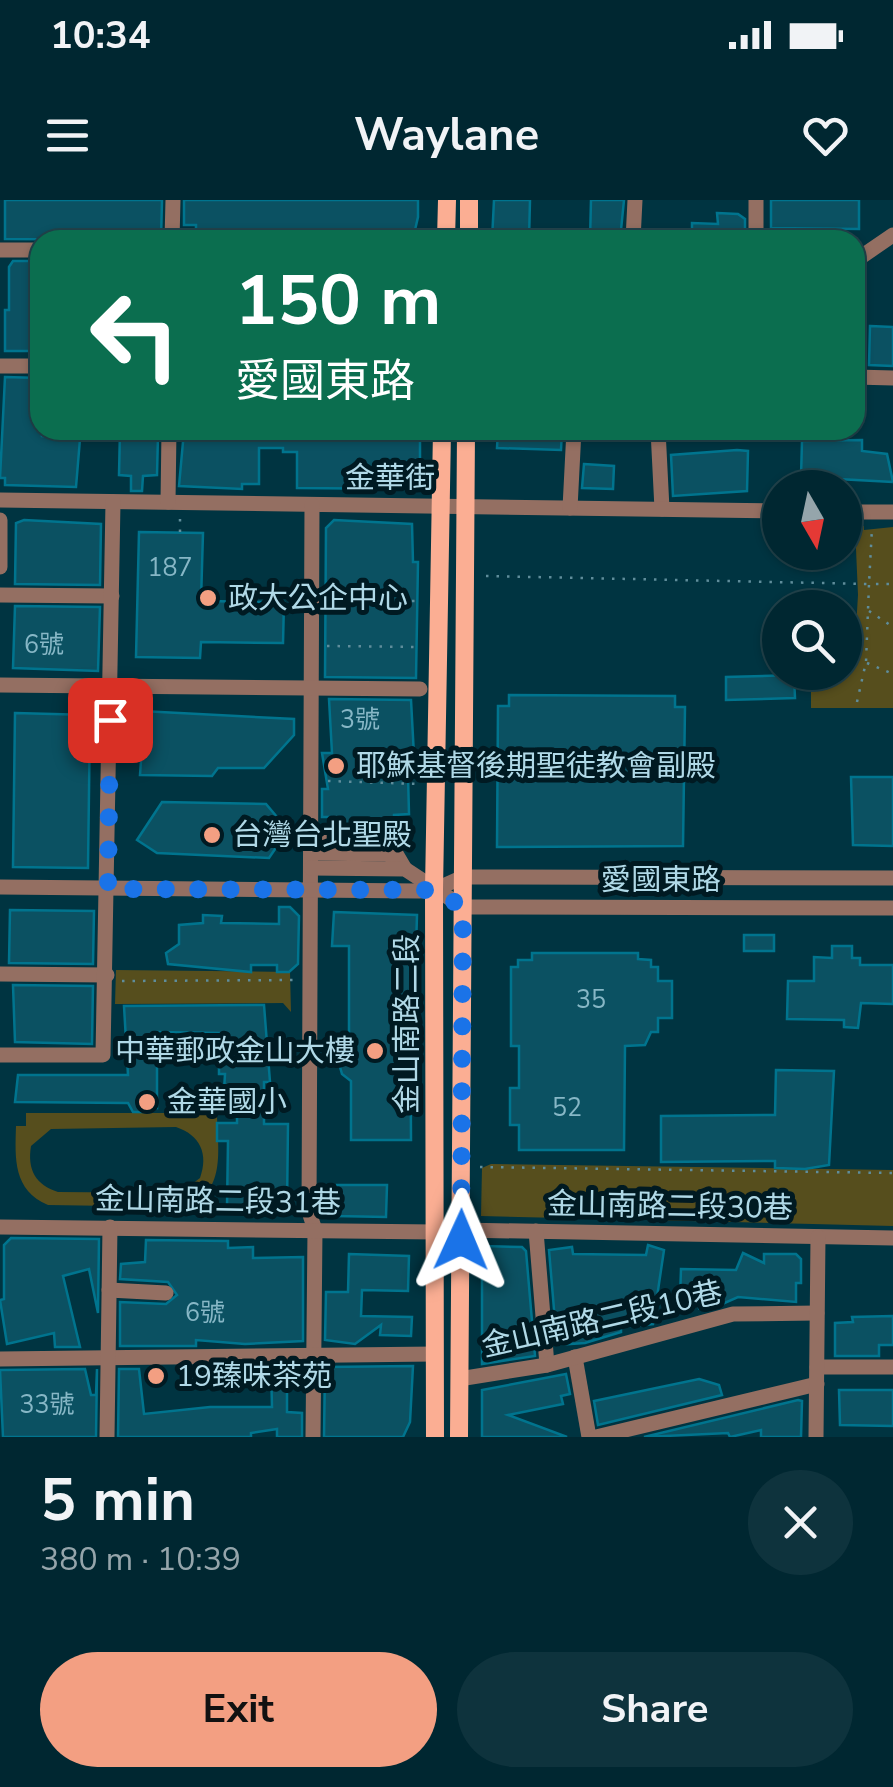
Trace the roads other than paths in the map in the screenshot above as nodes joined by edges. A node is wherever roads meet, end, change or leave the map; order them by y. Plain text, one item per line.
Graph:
1 (173, 200) edge
2 (447, 200) edge
3 (469, 200) edge
4 (635, 200) edge
5 (756, 200) edge
6 (172, 230) edge
7 (446, 230) edge
8 (468, 230) edge
9 (633, 230) edge
10 (756, 230) edge
11 (893, 235) edge
12 (0, 250) edge
13 (30, 250) edge
14 (865, 254) edge
15 (0, 366) edge
16 (30, 366) edge
17 (865, 377) edge
18 (893, 378) edge
19 (170, 440) edge
20 (442, 440) edge
21 (466, 440) edge
22 (573, 440) edge
23 (658, 440) edge
24 (0, 500) edge
25 (113, 502) junction
26 (312, 504) junction
27 (175, 505) junction
28 (441, 506) junction
29 (466, 506) junction
30 (570, 508) junction
31 (662, 510) junction
32 (762, 511) edge
33 (862, 512) edge
34 (893, 512) edge
35 (0, 520) edge
36 (0, 567) edge
37 (0, 595) edge
38 (112, 596) junction
39 (0, 685) edge
40 (111, 686) junction
41 (420, 689) dead end
42 (312, 690) junction
43 (311, 853) junction
44 (404, 869) junction
45 (464, 877) junction
46 (893, 878) edge
47 (0, 887) edge
48 (108, 889) junction
49 (311, 890) junction
50 (434, 890) junction
51 (463, 907) junction
52 (893, 908) edge
53 (0, 974) edge
54 (107, 978) junction
55 (0, 1055) edge
56 (0, 1227) edge
57 (110, 1227) junction
58 (315, 1230) junction
59 (462, 1230) junction
60 (536, 1231) junction
61 (434, 1232) junction
62 (818, 1237) junction
63 (893, 1238) edge
64 (109, 1290) junction
65 (166, 1293) dead end
66 (817, 1314) junction
67 (435, 1354) junction
68 (107, 1355) junction
69 (313, 1355) junction
70 (575, 1358) junction
71 (0, 1359) edge
72 (547, 1365) junction
73 (893, 1367) edge
74 (817, 1376) junction
75 (459, 1379) junction
76 (107, 1437) edge
77 (313, 1437) edge
78 (435, 1437) edge
79 (459, 1437) edge
80 (592, 1437) edge
81 (816, 1437) edge

1 - 6 street
2 - 7 main road
3 - 8 main road
4 - 9 street
5 - 10 street
11 - 14 street
12 - 13 street
15 - 16 street
17 - 18 street
19 - 27 street
20 - 28 main road, 金山南路二段
21 - 29 main road, 金山南路二段
22 - 30 street
23 - 31 street
24 - 25 street, 金華街
25 - 27 street, 金華街
25 - 38 street
26 - 27 street, 金華街
26 - 28 street, 金華街
26 - 42 street
28 - 29 street, 金華街
28 - 50 main road, 金山南路二段
29 - 30 street, 金華街
29 - 45 main road, 金山南路二段
30 - 31 street, 金華街
31 - 32 street, 金華街
33 - 34 street
35 - 36 street
37 - 38 street
38 - 40 street
39 - 40 street
40 - 42 street
40 - 48 street
41 - 42 street
42 - 43 street
43 - 44 street
43 - 44 street
43 - 49 street
44 - 50 street
45 - 46 street, 愛國東路
45 - 50 street, 愛國東路
45 - 51 main road, 金山南路二段
47 - 48 street, 愛國東路
48 - 49 street, 愛國東路
48 - 54 street
49 - 50 street, 愛國東路
49 - 58 street
50 - 51 street
50 - 61 main road, 金山南路二段
51 - 52 street, 愛國東路
51 - 59 main road, 金山南路二段
53 - 54 street
54 - 55 street
56 - 57 street, 金山南路二段31巷
57 - 58 street, 金山南路二段31巷
57 - 64 street
58 - 61 street, 金山南路二段31巷
58 - 69 street
59 - 60 street, 金山南路二段30巷
59 - 75 main road, 金山南路二段
60 - 62 street, 金山南路二段30巷
60 - 72 street
61 - 67 main road, 金山南路二段
62 - 63 street, 金山南路二段30巷
62 - 66 street
64 - 65 street
64 - 68 street
66 - 70 street, 金山南路二段10巷
66 - 74 street
67 - 69 street
67 - 78 main road, 金山南路二段
68 - 69 street
68 - 71 street
68 - 76 street
69 - 77 street
70 - 72 street, 金山南路二段10巷
70 - 80 street
72 - 75 street, 金山南路二段10巷
73 - 74 street
74 - 80 street
74 - 81 street
75 - 79 main road, 金山南路二段

